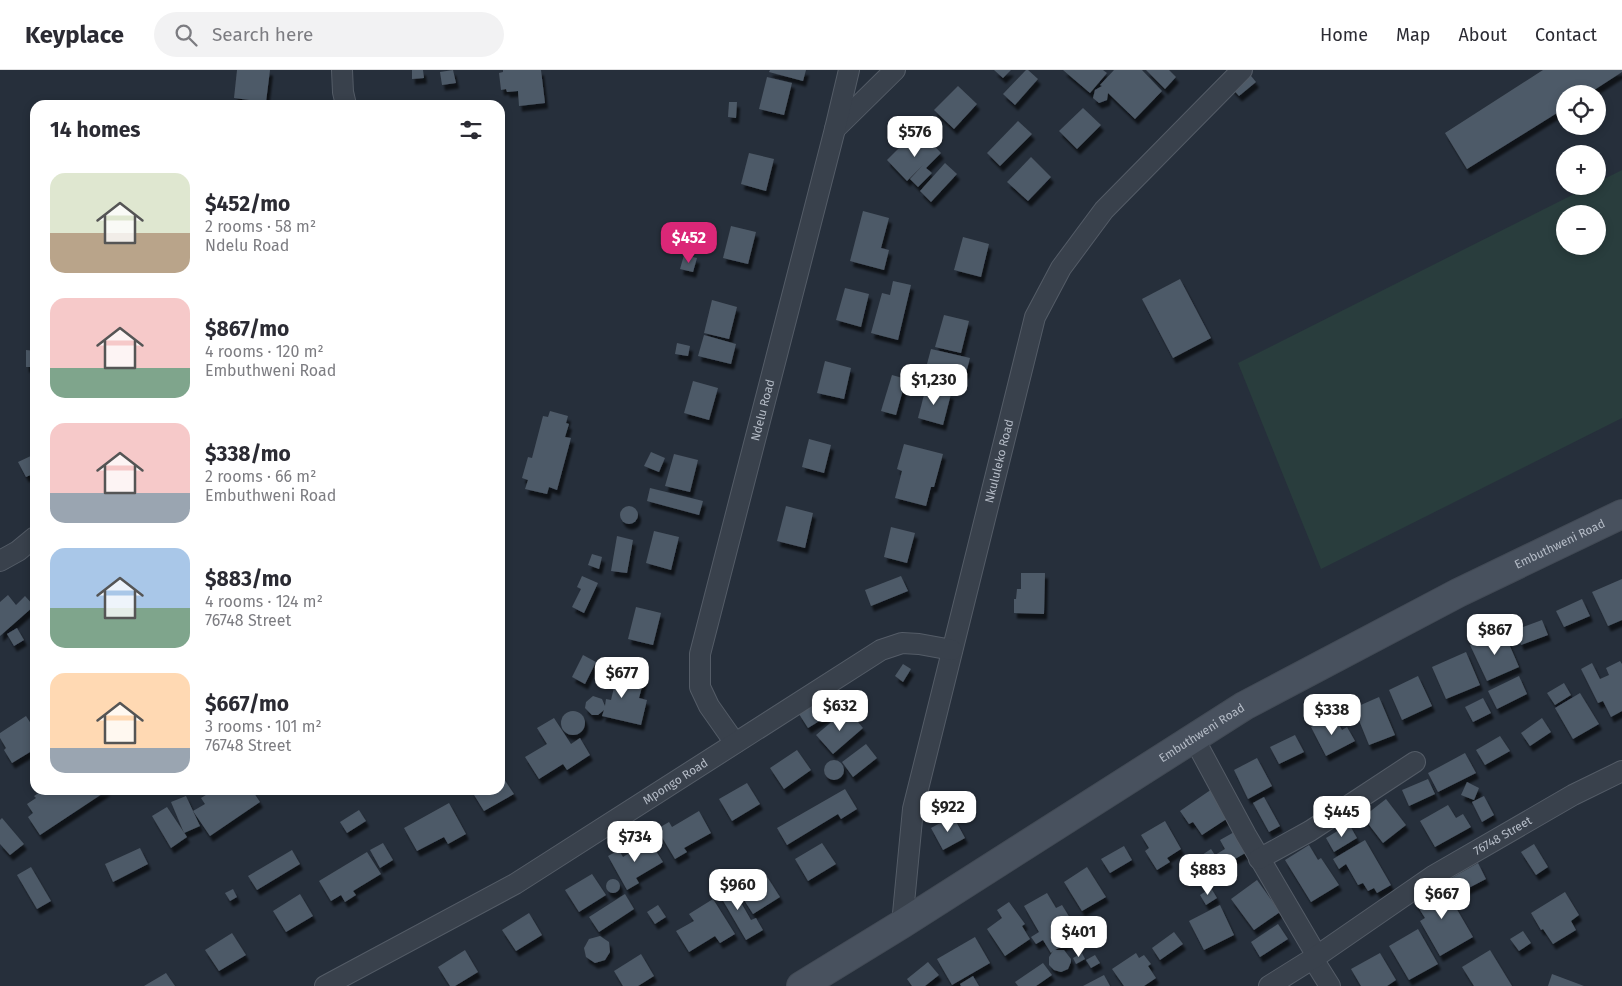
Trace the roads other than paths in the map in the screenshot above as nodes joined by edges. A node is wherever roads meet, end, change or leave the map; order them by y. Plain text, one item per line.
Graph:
1 (342, 70) edge
2 (849, 70) edge
3 (895, 70) edge
4 (1242, 70) edge
5 (344, 100) edge
6 (835, 128) junction
7 (1622, 514) edge
8 (30, 541) edge
9 (0, 562) edge
10 (952, 650) junction
11 (1196, 737) junction
12 (735, 743) junction
13 (1415, 762) dead end
14 (1622, 771) edge
15 (1259, 859) junction
16 (902, 924) junction
17 (1315, 958) junction
18 (325, 986) edge
19 (801, 986) edge
20 (1269, 986) edge
21 (1330, 986) edge

1 - 5 street
2 - 6 street, Ndelu Road
3 - 6 street
4 - 10 street, Nkululeko Road
6 - 12 street, Ndelu Road
7 - 11 street, Embuthweni Road
8 - 9 street
10 - 12 street, Mpongo Road
10 - 16 street, Nkululeko Road
11 - 15 street
11 - 16 street, Embuthweni Road
12 - 18 street, Mpongo Road
13 - 15 street
14 - 17 street, 76748 Street
15 - 17 street
16 - 19 street, Embuthweni Road
17 - 20 street, 76748 Street
17 - 21 street

